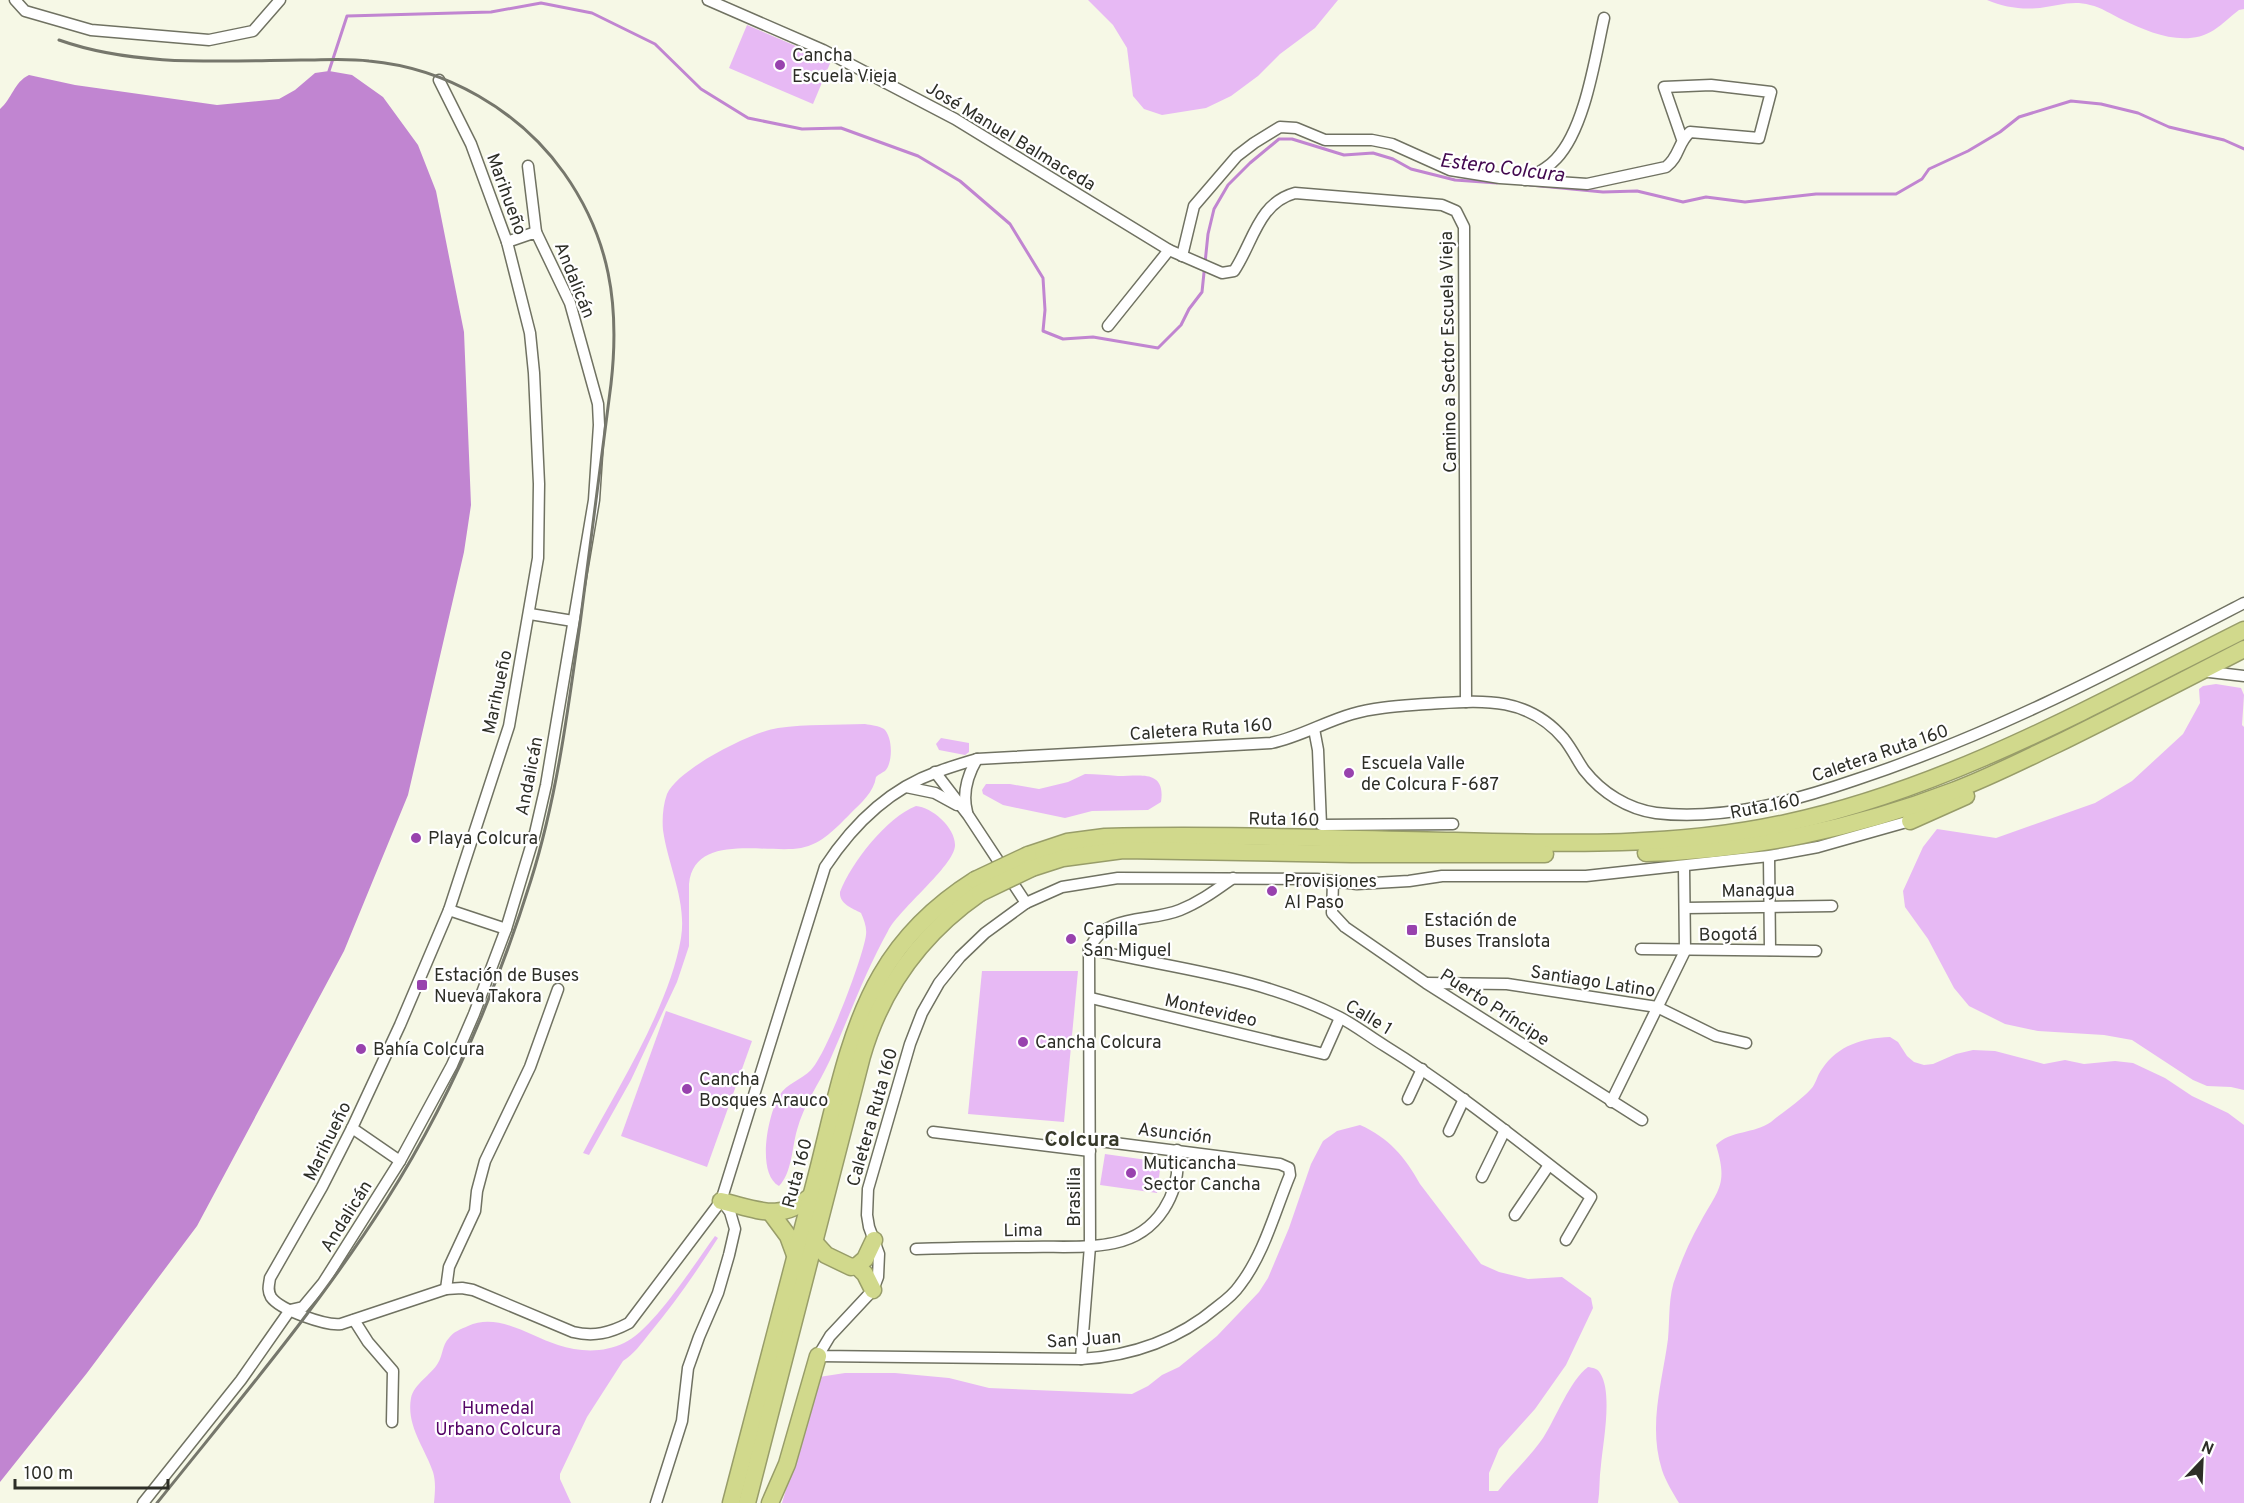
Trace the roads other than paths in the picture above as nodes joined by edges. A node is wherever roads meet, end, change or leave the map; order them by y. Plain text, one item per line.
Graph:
1 (15, 0) edge
2 (280, 0) edge
3 (708, 0) edge
4 (1604, 18) dead end
5 (439, 80) dead end
6 (1682, 139) junction
7 (528, 166) dead end
8 (1525, 180) junction
9 (536, 232) junction
10 (507, 242) junction
11 (1169, 250) junction
12 (1182, 256) junction
13 (1222, 273) joint
14 (1108, 326) dead end
15 (2244, 603) edge
16 (530, 614) junction
17 (573, 621) junction
18 (2244, 630) edge
19 (2244, 650) edge
20 (2201, 671) junction
21 (2244, 676) edge
22 (1466, 702) junction
23 (1314, 729) junction
24 (977, 759) junction
25 (2009, 767) junction
26 (935, 772) junction
27 (906, 787) junction
28 (968, 815) junction
29 (1910, 820) joint
30 (1453, 824) dead end
31 (1769, 856) junction
32 (1035, 862) junction
33 (1684, 866) junction
34 (1233, 878) junction
35 (1333, 882) junction
36 (978, 886) junction
37 (1026, 903) junction
38 (1769, 906) junction
39 (1832, 906) dead end
40 (1685, 908) junction
41 (449, 910) junction
42 (506, 929) junction
43 (1089, 949) junction
44 (1641, 949) dead end
45 (1770, 950) junction
46 (1685, 951) junction
47 (1816, 951) dead end
48 (1426, 983) junction
49 (558, 989) dead end
50 (1091, 998) junction
51 (1657, 1007) junction
52 (1340, 1017) junction
53 (1746, 1043) dead end
54 (1422, 1069) junction
55 (1464, 1099) junction
56 (1408, 1100) dead end
57 (1611, 1102) junction
58 (1642, 1120) dead end
59 (352, 1128) junction
60 (1505, 1130) junction
61 (1449, 1131) dead end
62 (933, 1132) dead end
63 (1091, 1146) junction
64 (1177, 1150) junction
65 (400, 1161) junction
66 (1549, 1165) junction
67 (1290, 1168) joint
68 (1482, 1177) dead end
69 (811, 1196) junction
70 (722, 1201) junction
71 (771, 1213) junction
72 (1515, 1215) dead end
73 (874, 1240) junction
74 (1566, 1240) dead end
75 (815, 1243) junction
76 (1090, 1246) junction
77 (916, 1249) dead end
78 (795, 1255) junction
79 (857, 1266) junction
80 (446, 1289) junction
81 (873, 1290) junction
82 (290, 1310) junction
83 (354, 1320) junction
84 (818, 1356) junction
85 (1081, 1359) junction
86 (392, 1422) dead end
87 (143, 1503) edge
88 (656, 1503) edge
89 (731, 1503) edge
90 (747, 1503) edge
91 (770, 1503) edge

1 - 2 street
3 - 11 street, José Manuel Balmaceda
4 - 8 street
5 - 10 street, Marihueño
6 - 6 street
6 - 8 street
7 - 9 street, Andalicán
8 - 12 street
9 - 10 street, Andalicán
9 - 17 street, Andalicán
10 - 16 street, Marihueño
11 - 12 street, José Manuel Balmaceda
11 - 14 street
12 - 13 street, José Manuel Balmaceda
13 - 22 street, Camino a Sector Escuela Vieja
15 - 22 street, Caletera Ruta 160
16 - 17 street
16 - 41 street, Marihueño
17 - 42 street, Andalicán
18 - 32 highway, Ruta 160
19 - 20 highway, Ruta 160
20 - 21 street
20 - 25 highway, Ruta 160
22 - 23 street, Caletera Ruta 160
23 - 24 street, Caletera Ruta 160
23 - 30 street
24 - 26 street, Caletera Ruta 160
24 - 28 street
25 - 29 highway
25 - 32 highway, Ruta 160
26 - 27 street, Caletera Ruta 160
26 - 28 street
27 - 28 street
27 - 70 street, Caletera Ruta 160
28 - 37 street
29 - 31 street, Caletera Ruta 160
31 - 33 street, Caletera Ruta 160
31 - 38 street
32 - 36 highway, Ruta 160, bridge
33 - 35 street, Caletera Ruta 160
33 - 40 street
34 - 35 street, Caletera Ruta 160
34 - 37 street, Caletera Ruta 160
34 - 43 street
35 - 48 street, Puerto Príncipe
36 - 69 highway, Ruta 160
36 - 75 highway, Ruta 160
37 - 73 street, Caletera Ruta 160
38 - 39 street, Managua
38 - 40 street, Managua
38 - 45 street
40 - 46 street
41 - 42 street
41 - 59 street, Marihueño
42 - 65 street, Andalicán
43 - 50 street, Brasilia
43 - 52 street, Calle 1
44 - 46 street, Bogotá
45 - 46 street, Bogotá
45 - 47 street, Bogotá
46 - 51 street
48 - 51 street, Santiago Latino
48 - 57 street, Puerto Príncipe
49 - 80 street
50 - 52 street, Montevideo
50 - 63 street, Brasilia
51 - 53 street, Santiago Latino
51 - 57 street
52 - 54 street, Calle 1
54 - 55 street, Calle 1
54 - 56 street
55 - 60 street, Calle 1
55 - 61 street
57 - 58 street, Puerto Príncipe
59 - 65 street
59 - 82 street, Marihueño
60 - 66 street, Calle 1
60 - 68 street
62 - 63 street, Asunción
63 - 64 street, Asunción
63 - 76 street, Brasilia
64 - 67 street, Asunción
64 - 76 street, Lima
65 - 82 street, Andalicán
66 - 72 street
66 - 74 street, Calle 1
67 - 85 street, San Juan
69 - 71 highway
69 - 78 highway, Ruta 160
70 - 71 highway
70 - 80 street, Caletera Ruta 160
70 - 88 street
71 - 78 highway
73 - 79 highway
73 - 81 street, Caletera Ruta 160
75 - 79 highway
75 - 90 highway, Ruta 160
76 - 77 street, Lima
76 - 85 street, Brasilia
78 - 89 highway, Ruta 160
79 - 81 highway
80 - 83 street
81 - 84 street
82 - 83 street
82 - 87 street
83 - 86 street
84 - 85 street, San Juan
84 - 91 highway

